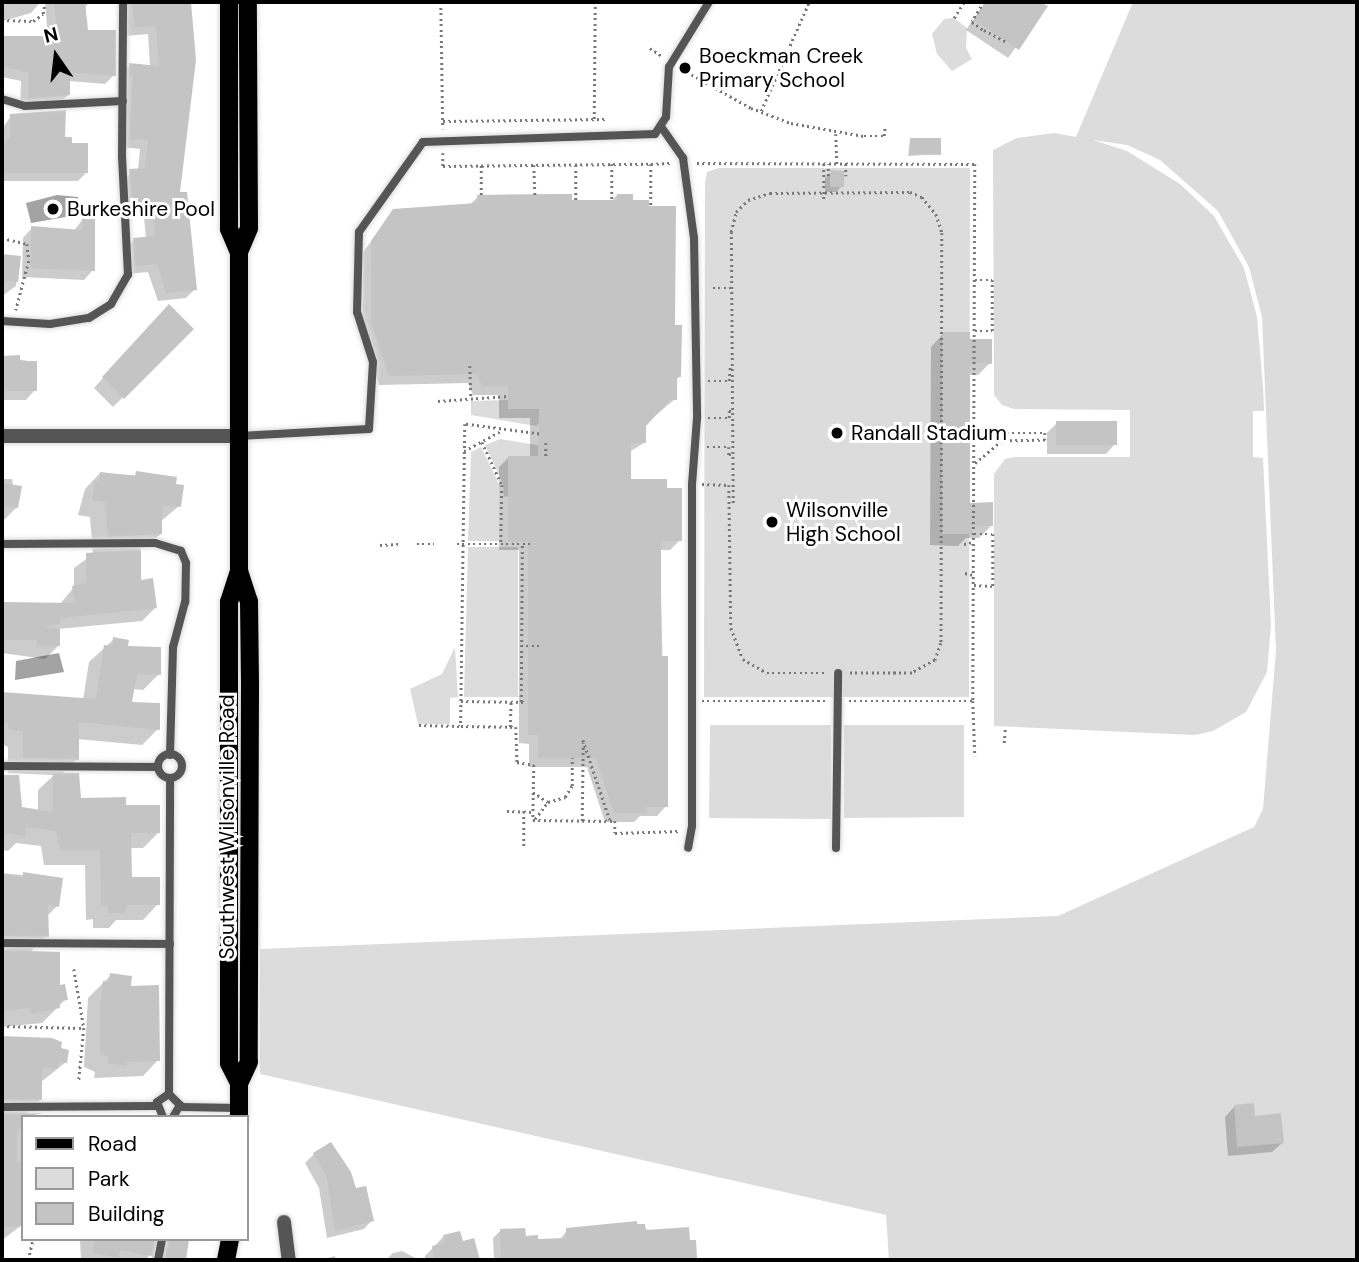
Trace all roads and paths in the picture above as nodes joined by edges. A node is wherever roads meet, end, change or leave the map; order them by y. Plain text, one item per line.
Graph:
1 (45, 2) edge
2 (122, 2) edge
3 (229, 2) edge
4 (248, 2) edge
5 (441, 2) edge
6 (595, 2) edge
7 (709, 2) edge
8 (808, 2) edge
9 (964, 2) edge
10 (984, 2) edge
11 (954, 18) dead end
12 (2, 20) edge
13 (1005, 41) dead end
14 (650, 48) dead end
15 (671, 62) junction
16 (2, 99) edge
17 (123, 101) junction
18 (760, 112) junction
19 (607, 118) dead end
20 (594, 119) junction
21 (443, 121) junction
22 (885, 126) dead end
23 (662, 128) junction
24 (836, 134) junction
25 (443, 141) junction
26 (683, 163) junction
27 (576, 164) junction
28 (612, 164) junction
29 (651, 164) junction
30 (826, 164) junction
31 (837, 164) junction
32 (846, 164) junction
33 (481, 165) junction
34 (534, 165) junction
35 (828, 176) dead end
36 (846, 176) dead end
37 (824, 193) junction
38 (481, 195) dead end
39 (535, 195) dead end
40 (576, 200) dead end
41 (612, 200) dead end
42 (824, 200) dead end
43 (651, 206) dead end
44 (2, 238) edge
45 (239, 252) junction
46 (975, 280) junction
47 (713, 288) dead end
48 (731, 288) junction
49 (14, 320) junction
50 (2, 321) edge
51 (975, 331) junction
52 (731, 364) junction
53 (470, 366) dead end
54 (694, 382) junction
55 (471, 396) junction
56 (508, 396) dead end
57 (438, 401) dead end
58 (734, 411) junction
59 (697, 418) junction
60 (503, 430) junction
61 (974, 432) junction
62 (539, 433) dead end
63 (2, 436) edge
64 (239, 436) junction
65 (482, 442) junction
66 (546, 443) dead end
67 (697, 447) junction
68 (464, 452) junction
69 (734, 455) junction
70 (546, 456) dead end
71 (974, 465) junction
72 (692, 484) junction
73 (502, 499) junction
74 (508, 499) dead end
75 (733, 503) junction
76 (974, 534) junction
77 (974, 542) junction
78 (2, 544) edge
79 (398, 544) dead end
80 (418, 544) dead end
81 (434, 544) dead end
82 (460, 544) junction
83 (501, 544) junction
84 (522, 544) junction
85 (532, 544) dead end
86 (964, 544) dead end
87 (380, 545) dead end
88 (965, 573) dead end
89 (974, 575) junction
90 (974, 585) junction
91 (522, 646) junction
92 (540, 646) dead end
93 (838, 673) junction
94 (461, 701) junction
95 (692, 701) junction
96 (838, 701) junction
97 (865, 701) dead end
98 (974, 701) junction
99 (511, 702) junction
100 (521, 702) junction
101 (527, 702) dead end
102 (419, 725) dead end
103 (461, 726) junction
104 (510, 727) junction
105 (1004, 727) dead end
106 (1004, 743) dead end
107 (170, 755) junction
108 (975, 756) dead end
109 (572, 758) dead end
110 (2, 766) edge
111 (158, 767) junction
112 (170, 778) junction
113 (533, 792) junction
114 (548, 802) junction
115 (507, 811) dead end
116 (524, 811) junction
117 (533, 811) junction
118 (533, 820) junction
119 (582, 821) junction
120 (611, 821) junction
121 (682, 824) dead end
122 (524, 848) dead end
123 (688, 848) dead end
124 (836, 848) dead end
125 (2, 943) edge
126 (170, 944) junction
127 (74, 969) dead end
128 (2, 1026) edge
129 (84, 1028) junction
130 (79, 1080) dead end
131 (169, 1094) junction
132 (156, 1106) junction
133 (2, 1107) edge
134 (180, 1107) junction
135 (239, 1112) edge
136 (162, 1115) edge
137 (174, 1115) edge
138 (285, 1222) dead end
139 (32, 1241) edge
140 (162, 1241) edge
141 (230, 1241) edge
142 (27, 1260) edge
143 (159, 1260) edge
144 (226, 1260) edge
145 (289, 1260) edge

1 - 12 path
2 - 17 lane
3 - 45 main road, Southwest Wilsonville Road
4 - 45 main road, Southwest Wilsonville Road
5 - 21 path
6 - 20 path
7 - 15 lane
8 - 18 path
9 - 11 path
10 - 13 path
14 - 15 path
15 - 18 path
15 - 23 lane
16 - 17 lane
17 - 49 lane
18 - 24 path
19 - 20 path
20 - 21 path
21 - 25 path
22 - 24 path
23 - 25 lane
23 - 26 lane
24 - 31 path
25 - 33 path
25 - 64 lane
26 - 29 path
26 - 30 path
26 - 54 lane
27 - 28 path
27 - 34 path
27 - 40 path
28 - 29 path
28 - 41 path
29 - 43 path
30 - 31 path
30 - 35 path
30 - 37 path
31 - 32 path
32 - 36 path
32 - 46 path
33 - 34 path
33 - 38 path
34 - 39 path
37 - 42 path
37 - 48 path
37 - 93 path
44 - 49 path
45 - 64 main road, Southwest Wilsonville Road
46 - 51 path
46 - 51 path
47 - 48 path
48 - 52 path
49 - 50 lane
51 - 61 path
52 - 54 path
52 - 58 path
53 - 55 path
54 - 59 lane
55 - 56 path
55 - 57 path
58 - 59 path
58 - 69 path
59 - 67 lane
60 - 62 path
60 - 65 path
60 - 68 path
61 - 71 path
61 - 71 path
63 - 64 street
64 - 135 main road, Southwest Wilsonville Road
65 - 68 path
65 - 73 path
66 - 70 path
67 - 69 path
67 - 72 lane
68 - 82 path
69 - 75 path
71 - 76 path
72 - 75 path
72 - 95 lane
73 - 74 path
73 - 83 path
75 - 93 path
76 - 77 path
76 - 90 path
77 - 86 path
77 - 89 path
78 - 107 lane
79 - 87 path
80 - 81 path
82 - 83 path
82 - 94 path
83 - 84 path
84 - 85 path
84 - 91 path
88 - 89 path
89 - 90 path
90 - 98 path
91 - 92 path
91 - 100 path
93 - 96 lane
94 - 99 path
94 - 103 path
95 - 96 path
95 - 123 lane
96 - 124 lane
97 - 98 path
98 - 108 path
99 - 100 path
99 - 104 path
100 - 101 path
102 - 103 path
103 - 104 path
104 - 113 path
105 - 106 path
107 - 111 lane
107 - 112 lane
109 - 114 path
110 - 111 lane
111 - 112 lane
112 - 126 lane
113 - 114 path
113 - 117 path
114 - 118 path
115 - 116 path
116 - 117 path
116 - 122 path
117 - 118 path
118 - 119 path
119 - 120 path
119 - 120 path
120 - 121 path
125 - 126 lane
126 - 131 lane
127 - 129 path
128 - 129 path
129 - 130 path
131 - 132 lane
131 - 134 lane
132 - 133 lane
132 - 136 lane
134 - 135 lane
134 - 137 lane
138 - 145 street
139 - 142 path
140 - 143 lane
141 - 144 main road

